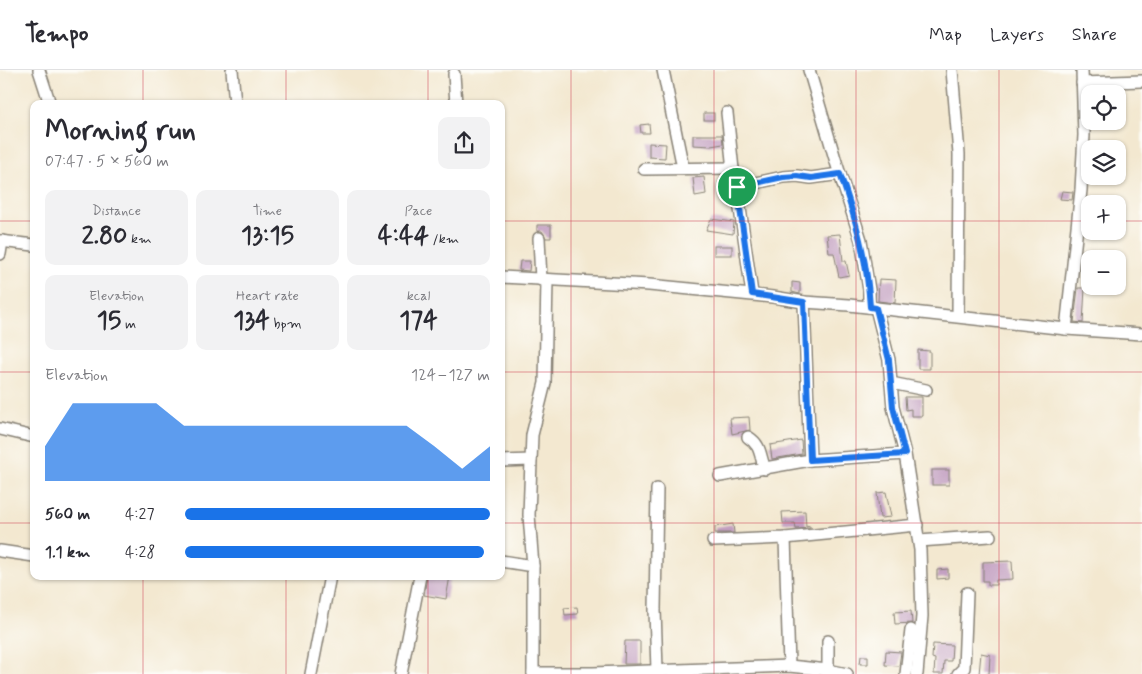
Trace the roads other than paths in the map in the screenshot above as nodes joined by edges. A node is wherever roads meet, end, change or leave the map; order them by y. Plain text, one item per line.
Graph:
1 (39, 70) edge
2 (232, 70) edge
3 (663, 70) edge
4 (809, 70) edge
5 (952, 70) edge
6 (1082, 70) edge
7 (454, 74) dead end
8 (1142, 81) edge
9 (1082, 83) junction
10 (49, 100) edge
11 (235, 100) edge
12 (456, 100) edge
13 (727, 113) dead end
14 (683, 168) junction
15 (733, 168) junction
16 (644, 169) dead end
17 (840, 174) junction
18 (737, 187) junction
19 (539, 238) dead end
20 (1, 241) edge
21 (30, 245) edge
22 (0, 254) edge
23 (505, 277) edge
24 (544, 280) junction
25 (752, 294) junction
26 (804, 302) junction
27 (873, 308) junction
28 (958, 316) junction
29 (1066, 329) junction
30 (1142, 334) edge
31 (891, 383) junction
32 (926, 390) dead end
33 (0, 429) edge
34 (30, 436) edge
35 (748, 437) dead end
36 (905, 454) junction
37 (531, 460) junction
38 (810, 460) junction
39 (505, 462) edge
40 (765, 469) junction
41 (720, 476) dead end
42 (657, 489) dead end
43 (917, 525) junction
44 (990, 536) dead end
45 (785, 538) junction
46 (713, 541) dead end
47 (919, 541) junction
48 (0, 551) edge
49 (30, 555) edge
50 (505, 562) edge
51 (533, 566) junction
52 (329, 580) edge
53 (419, 580) edge
54 (967, 593) dead end
55 (911, 630) dead end
56 (828, 641) dead end
57 (789, 666) junction
58 (657, 670) junction
59 (759, 670) edge
60 (828, 670) junction
61 (533, 673) edge
62 (560, 673) edge
63 (575, 673) edge
64 (312, 674) edge
65 (400, 674) edge
66 (593, 674) edge
67 (843, 674) edge
68 (906, 674) edge
69 (918, 674) edge
70 (958, 674) edge

1 - 10 street
2 - 11 street
3 - 14 street
4 - 17 street
5 - 28 street
6 - 9 street
7 - 12 street
8 - 9 street
9 - 29 street
13 - 15 street
14 - 15 street
14 - 16 street
15 - 18 street
17 - 18 street
17 - 27 street
18 - 25 street
19 - 24 street
20 - 21 street
20 - 22 street
23 - 24 street
24 - 25 street
24 - 37 street
25 - 26 street
26 - 27 street
26 - 38 street
27 - 28 street
27 - 31 street
28 - 29 street
29 - 30 street
31 - 32 street
31 - 36 street
33 - 34 street
35 - 40 street
36 - 38 street
36 - 43 street
37 - 39 street
37 - 51 street
38 - 40 street
40 - 41 street
42 - 58 street
43 - 45 street
43 - 47 street
44 - 47 street
45 - 46 street
45 - 57 street
47 - 69 street
48 - 49 street
50 - 51 street
51 - 61 street
52 - 64 street
53 - 65 street
54 - 70 street
55 - 68 street
56 - 60 street
57 - 59 street
57 - 60 street
58 - 59 street
58 - 66 street
60 - 67 street
61 - 62 street
62 - 63 street
63 - 66 street

